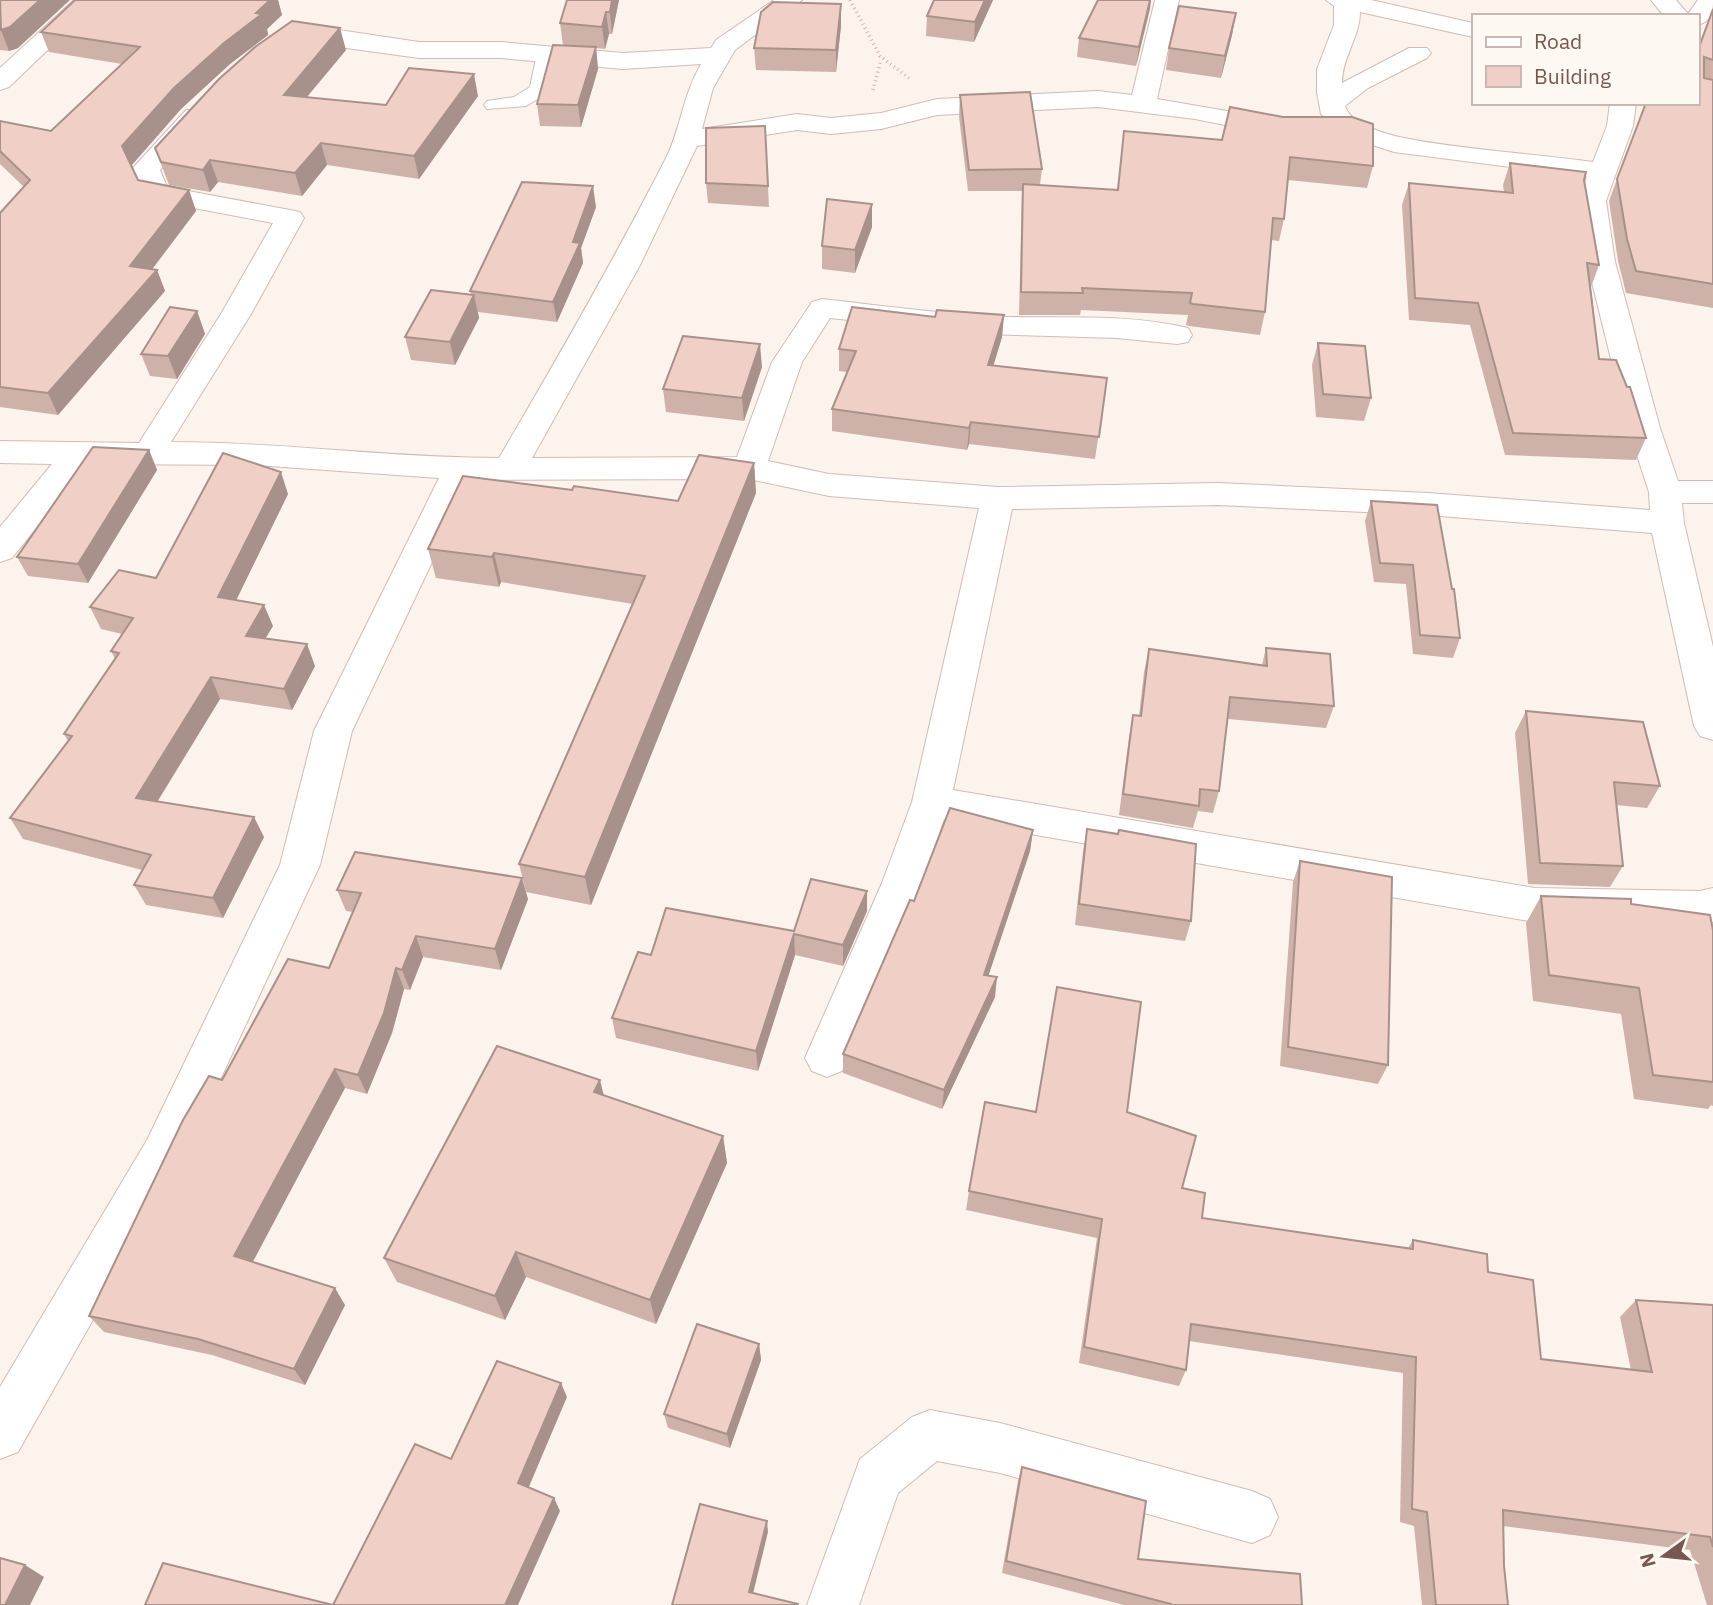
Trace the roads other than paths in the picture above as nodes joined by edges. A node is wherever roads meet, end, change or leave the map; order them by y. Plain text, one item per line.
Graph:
1 (88, 0) edge
2 (790, 0) edge
3 (1167, 0) edge
4 (1663, 0) edge
5 (1711, 0) edge
6 (1342, 1) edge
7 (1675, 14) edge
8 (1699, 15) edge
9 (1472, 30) edge
10 (269, 47) edge
11 (1419, 53) dead end
12 (547, 54) junction
13 (719, 55) junction
14 (0, 82) edge
15 (211, 102) edge
16 (494, 105) dead end
17 (1143, 105) junction
18 (1623, 105) edge
19 (1339, 114) junction
20 (685, 140) junction
21 (1603, 171) junction
22 (1177, 335) dead end
23 (0, 452) edge
24 (147, 455) junction
25 (76, 456) junction
26 (748, 468) junction
27 (460, 469) junction
28 (509, 469) junction
29 (1713, 492) edge
30 (998, 498) junction
31 (1666, 507) junction
32 (0, 550) edge
33 (1713, 726) edge
34 (931, 802) junction
35 (1713, 905) edge
36 (827, 1058) dead end
37 (0, 1434) edge
38 (1252, 1517) dead end
39 (833, 1605) edge

1 - 14 street
2 - 13 street
3 - 17 street
4 - 7 street
5 - 8 street
6 - 9 street
6 - 19 street
10 - 12 street
11 - 19 street
12 - 13 street
12 - 16 lane
13 - 20 street
15 - 24 street
17 - 19 street
17 - 20 street
18 - 21 street
19 - 21 street
20 - 28 street
21 - 31 street
22 - 26 street
23 - 25 street
24 - 25 street
24 - 27 street
25 - 32 street
26 - 28 street
26 - 30 street
27 - 28 street
27 - 37 street
29 - 31 street
30 - 31 street
30 - 34 street
31 - 33 street
34 - 35 street
34 - 36 street
38 - 39 street

